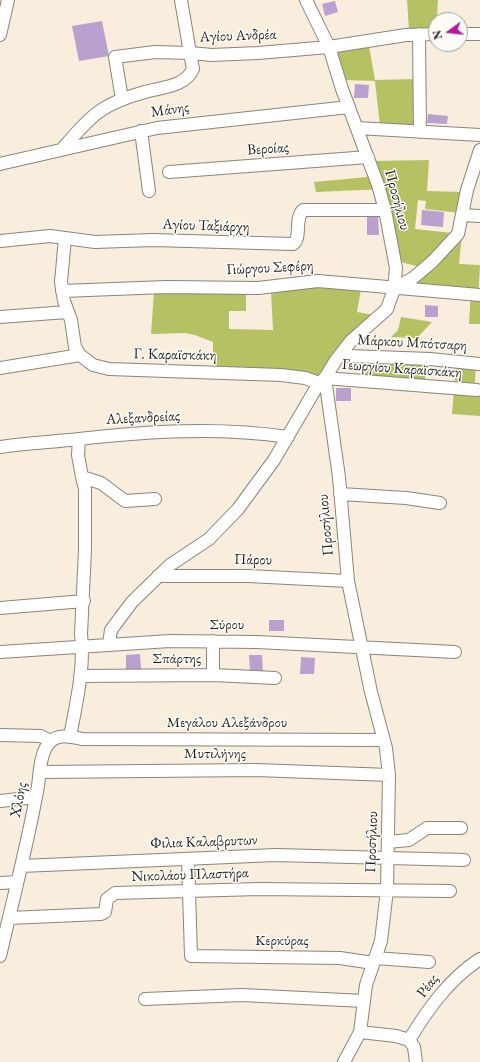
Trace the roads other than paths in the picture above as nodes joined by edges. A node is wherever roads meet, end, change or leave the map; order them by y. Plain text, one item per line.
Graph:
1 (8, 0) edge
2 (181, 0) edge
3 (306, 0) edge
4 (0, 33) edge
5 (420, 34) junction
6 (428, 34) edge
7 (468, 34) edge
8 (480, 34) edge
9 (329, 47) junction
10 (190, 53) junction
11 (122, 99) junction
12 (349, 107) junction
13 (357, 128) junction
14 (141, 131) junction
15 (420, 132) junction
16 (480, 136) edge
17 (63, 148) junction
18 (480, 150) edge
19 (368, 157) junction
20 (0, 164) edge
21 (169, 172) dead end
22 (148, 191) dead end
23 (385, 210) junction
24 (463, 214) junction
25 (480, 216) edge
26 (65, 238) junction
27 (0, 241) edge
28 (394, 289) junction
29 (62, 291) junction
30 (480, 295) edge
31 (67, 312) junction
32 (0, 317) edge
33 (343, 351) junction
34 (80, 355) junction
35 (480, 364) edge
36 (0, 368) edge
37 (322, 381) junction
38 (477, 390) dead end
39 (288, 437) junction
40 (79, 439) junction
41 (0, 447) edge
42 (82, 477) junction
43 (340, 494) junction
44 (155, 499) dead end
45 (440, 503) dead end
46 (158, 576) junction
47 (348, 581) junction
48 (84, 601) junction
49 (0, 608) edge
50 (213, 641) junction
51 (109, 644) junction
52 (83, 646) junction
53 (361, 646) junction
54 (0, 652) edge
55 (455, 652) dead end
56 (213, 675) junction
57 (80, 676) junction
58 (275, 678) dead end
59 (0, 735) edge
60 (70, 737) junction
61 (384, 740) junction
62 (50, 741) junction
63 (40, 772) junction
64 (389, 775) junction
65 (36, 797) junction
66 (0, 801) edge
67 (461, 828) dead end
68 (388, 842) junction
69 (387, 857) junction
70 (188, 859) junction
71 (464, 860) dead end
72 (21, 866) junction
73 (0, 882) edge
74 (17, 882) junction
75 (386, 890) junction
76 (189, 891) junction
77 (450, 891) dead end
78 (9, 918) junction
79 (3, 934) edge
80 (0, 956) edge
81 (480, 959) edge
82 (374, 960) junction
83 (429, 962) dead end
84 (145, 999) dead end
85 (364, 1001) junction
86 (360, 1032) junction
87 (409, 1040) junction
88 (344, 1062) edge
89 (416, 1062) edge

1 - 4 street
2 - 10 street
3 - 9 street, Προσήλιου
5 - 6 street, Αγίου Ανδρέα
5 - 9 street, Αγίου Ανδρέα
5 - 15 street
7 - 8 street
9 - 10 street, Αγίου Ανδρέα
9 - 12 street, Προσήλιου
10 - 11 street, Αγίου Ανδρέα
10 - 11 street
11 - 17 street, Αγίου Ανδρέα
12 - 13 street, Προσήλιου
12 - 14 street, Μάνης
13 - 15 street
13 - 19 street, Προσήλιου
14 - 17 street, Μάνης
14 - 22 street
15 - 16 street
17 - 20 street, Μάνης
18 - 24 street
19 - 21 street, Βεροίας
19 - 23 street, Προσήλιου
23 - 26 street, Αγίου Ταξιάρχη
23 - 28 street, Προσήλιου
24 - 25 street
24 - 28 street
26 - 27 street, Αγίου Ταξιάρχη
26 - 29 street
28 - 29 street, Γιώργου Σεφέρη
28 - 30 street, Γιώργου Σεφέρη
28 - 33 street, Προσήλιου
29 - 31 street
31 - 32 street
31 - 34 street
33 - 35 street, Μάρκου Μπότσαρη
33 - 37 street, Προσήλιου
34 - 36 street
34 - 37 street, Γ. Καραϊσκάκη
37 - 38 street, Γεωργίου Καραϊσκάκη
37 - 39 street
37 - 43 street, Προσήλιου
39 - 40 street, Αλεξανδρείας
39 - 46 street
40 - 41 street, Αλεξανδρείας
40 - 42 street
42 - 44 street
42 - 48 street
43 - 45 street
43 - 47 street, Προσήλιου
46 - 47 street, Πάρου
46 - 51 street
47 - 53 street, Προσήλιου
48 - 49 street
48 - 52 street
50 - 51 street, Σύρου
50 - 53 street, Σύρου
50 - 56 street
51 - 52 street, Σύρου
52 - 54 street, Σύρου
52 - 57 street
53 - 55 street, Σύρου
53 - 61 street, Προσήλιου
56 - 57 street, Σπάρτης
56 - 58 street, Σπάρτης
57 - 60 street
59 - 62 street
60 - 61 street, Μεγάλου Αλεξάνδρου
60 - 62 street
61 - 64 street, Προσήλιου
62 - 63 street, Χλόης
63 - 64 street, Μυτιλήνης
63 - 65 street, Χλόης
64 - 68 street, Προσήλιου
65 - 66 street
65 - 72 street, Χλόης
67 - 68 street
68 - 69 street, Προσήλιου
69 - 70 street, Φιλια Καλαβρυτων
69 - 71 street, Φιλια Καλαβρυτων
69 - 75 street, Προσήλιου
70 - 72 street, Φιλια Καλαβρυτων
70 - 76 street
72 - 74 street, Χλόης
73 - 74 street
74 - 78 street, Χλόης
75 - 76 street, Νικολάου Πλαστήρα
75 - 77 street, Νικολάου Πλαστήρα
75 - 82 street, Προσήλιου
76 - 78 street, Νικολάου Πλαστήρα
76 - 82 street, Κερκύρας
78 - 79 street, Χλόης
79 - 80 street, Χλόης
81 - 87 street, Ρέας
82 - 83 street, Κερκύρας
82 - 85 street, Προσήλιου
84 - 85 street
85 - 86 street, Προσήλιου
86 - 87 street
86 - 88 street
87 - 89 street

